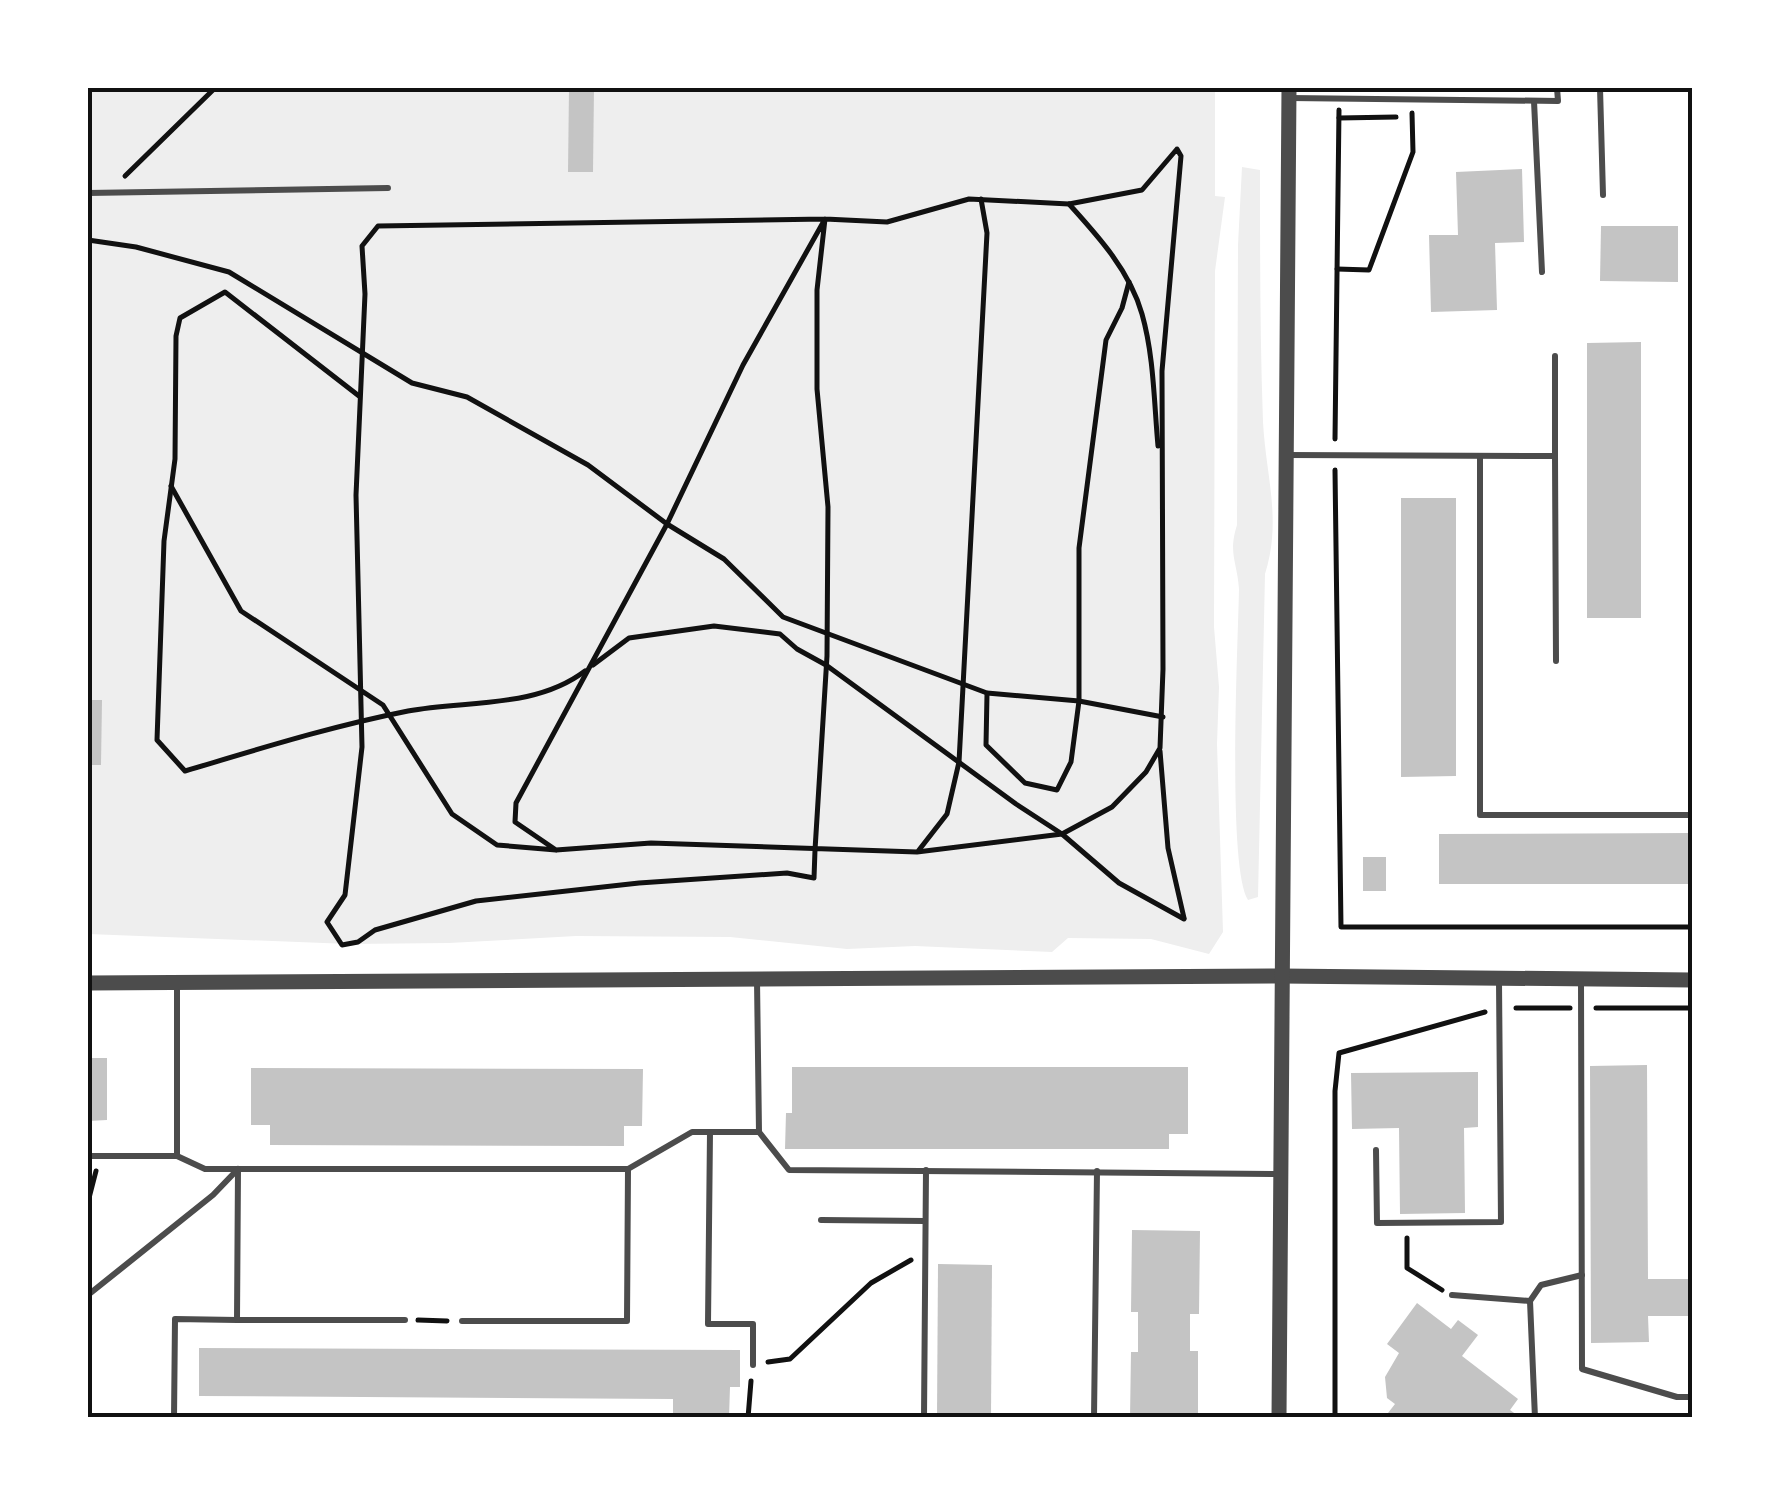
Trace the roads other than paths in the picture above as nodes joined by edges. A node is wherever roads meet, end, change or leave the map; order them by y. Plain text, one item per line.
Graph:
1 (1558, 88) edge
2 (1600, 88) edge
3 (1289, 93) edge
4 (1534, 102) junction
5 (388, 188) dead end
6 (88, 193) edge
7 (1603, 195) dead end
8 (1542, 272) dead end
9 (1556, 356) dead end
10 (1285, 455) junction
11 (1480, 456) junction
12 (1556, 456) junction
13 (1556, 661) dead end
14 (1692, 815) edge
15 (1281, 976) junction
16 (758, 979) junction
17 (1499, 980) junction
18 (1582, 980) junction
19 (1692, 980) edge
20 (177, 981) junction
21 (88, 983) edge
22 (710, 1132) junction
23 (759, 1132) junction
24 (1376, 1150) dead end
25 (88, 1156) edge
26 (176, 1156) junction
27 (238, 1169) junction
28 (628, 1169) junction
29 (926, 1170) junction
30 (1097, 1170) junction
31 (1280, 1174) junction
32 (821, 1220) dead end
33 (925, 1221) junction
34 (1582, 1275) junction
35 (88, 1295) edge
36 (1452, 1295) road end
37 (1530, 1301) junction
38 (238, 1320) junction
39 (405, 1320) road end
40 (462, 1321) road end
41 (753, 1364) road end
42 (1692, 1397) edge
43 (174, 1418) edge
44 (924, 1418) edge
45 (1094, 1418) edge
46 (1278, 1418) edge
47 (1535, 1418) edge

1 - 4 lane
2 - 7 lane
3 - 4 lane
3 - 10 street
4 - 8 lane
5 - 6 lane
9 - 12 lane
10 - 11 lane
10 - 15 street
11 - 12 lane
11 - 14 lane
12 - 13 lane
15 - 16 street
15 - 17 street
15 - 31 street
16 - 20 street
16 - 23 lane
17 - 18 street
17 - 24 lane
18 - 19 street
18 - 34 lane
20 - 21 street
20 - 26 lane
22 - 23 lane
22 - 28 lane
22 - 41 lane
23 - 29 lane
25 - 26 lane
26 - 27 lane
27 - 28 lane
27 - 35 lane
27 - 38 lane
28 - 40 lane
29 - 30 lane
29 - 33 lane
30 - 31 lane
30 - 45 lane
31 - 46 street
32 - 33 lane
33 - 44 lane
34 - 37 lane
34 - 42 lane
36 - 37 lane
37 - 47 lane
38 - 39 lane
38 - 43 lane

